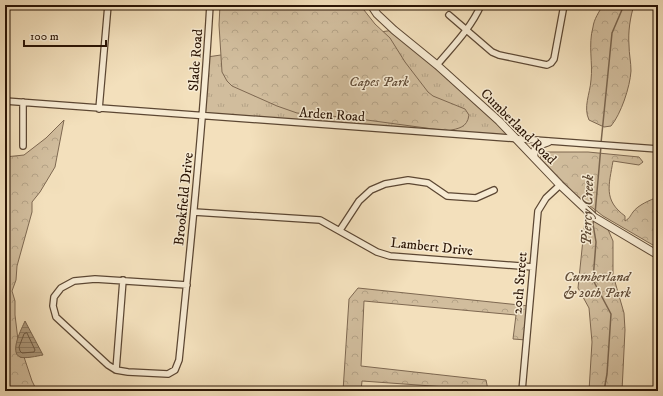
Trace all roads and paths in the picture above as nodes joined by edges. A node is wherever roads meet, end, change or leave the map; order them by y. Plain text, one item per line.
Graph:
1 (6, 5) edge
2 (108, 5) edge
3 (210, 5) edge
4 (371, 5) edge
5 (481, 5) edge
6 (564, 5) edge
7 (449, 15) dead end
8 (5, 21) edge
9 (466, 30) junction
10 (437, 65) junction
11 (5, 101) edge
12 (23, 102) junction
13 (99, 109) junction
14 (203, 116) junction
15 (517, 139) junction
16 (548, 142) junction
17 (23, 146) dead end
18 (658, 150) edge
19 (534, 158) junction
20 (560, 185) junction
21 (494, 190) dead end
22 (194, 212) junction
23 (340, 230) junction
24 (658, 255) edge
25 (533, 267) junction
26 (123, 280) junction
27 (187, 285) junction
28 (116, 370) junction
29 (522, 391) edge

1 - 8 street
2 - 13 street
3 - 14 street, Slade Road
4 - 10 street, Cumberland Road
5 - 9 street
6 - 9 street
7 - 9 street
9 - 10 street
10 - 15 street, Cumberland Road
11 - 12 street, Arden Road
12 - 13 street, Arden Road
12 - 17 street
13 - 14 street, Arden Road
14 - 15 street, Arden Road
14 - 22 street, Brookfield Drive
15 - 16 street, Arden Road
15 - 19 street, Cumberland Road
16 - 18 street, Arden Road
16 - 19 street
19 - 20 street, Cumberland Road
20 - 24 street, Cumberland Road
20 - 25 street, 20th Street
21 - 23 street
22 - 23 street, Lambert Drive
22 - 27 street, Brookfield Drive
23 - 25 street, Lambert Drive
25 - 29 street, 20th Street
26 - 27 street
26 - 28 street
26 - 28 street
27 - 28 street, Brookfield Drive

